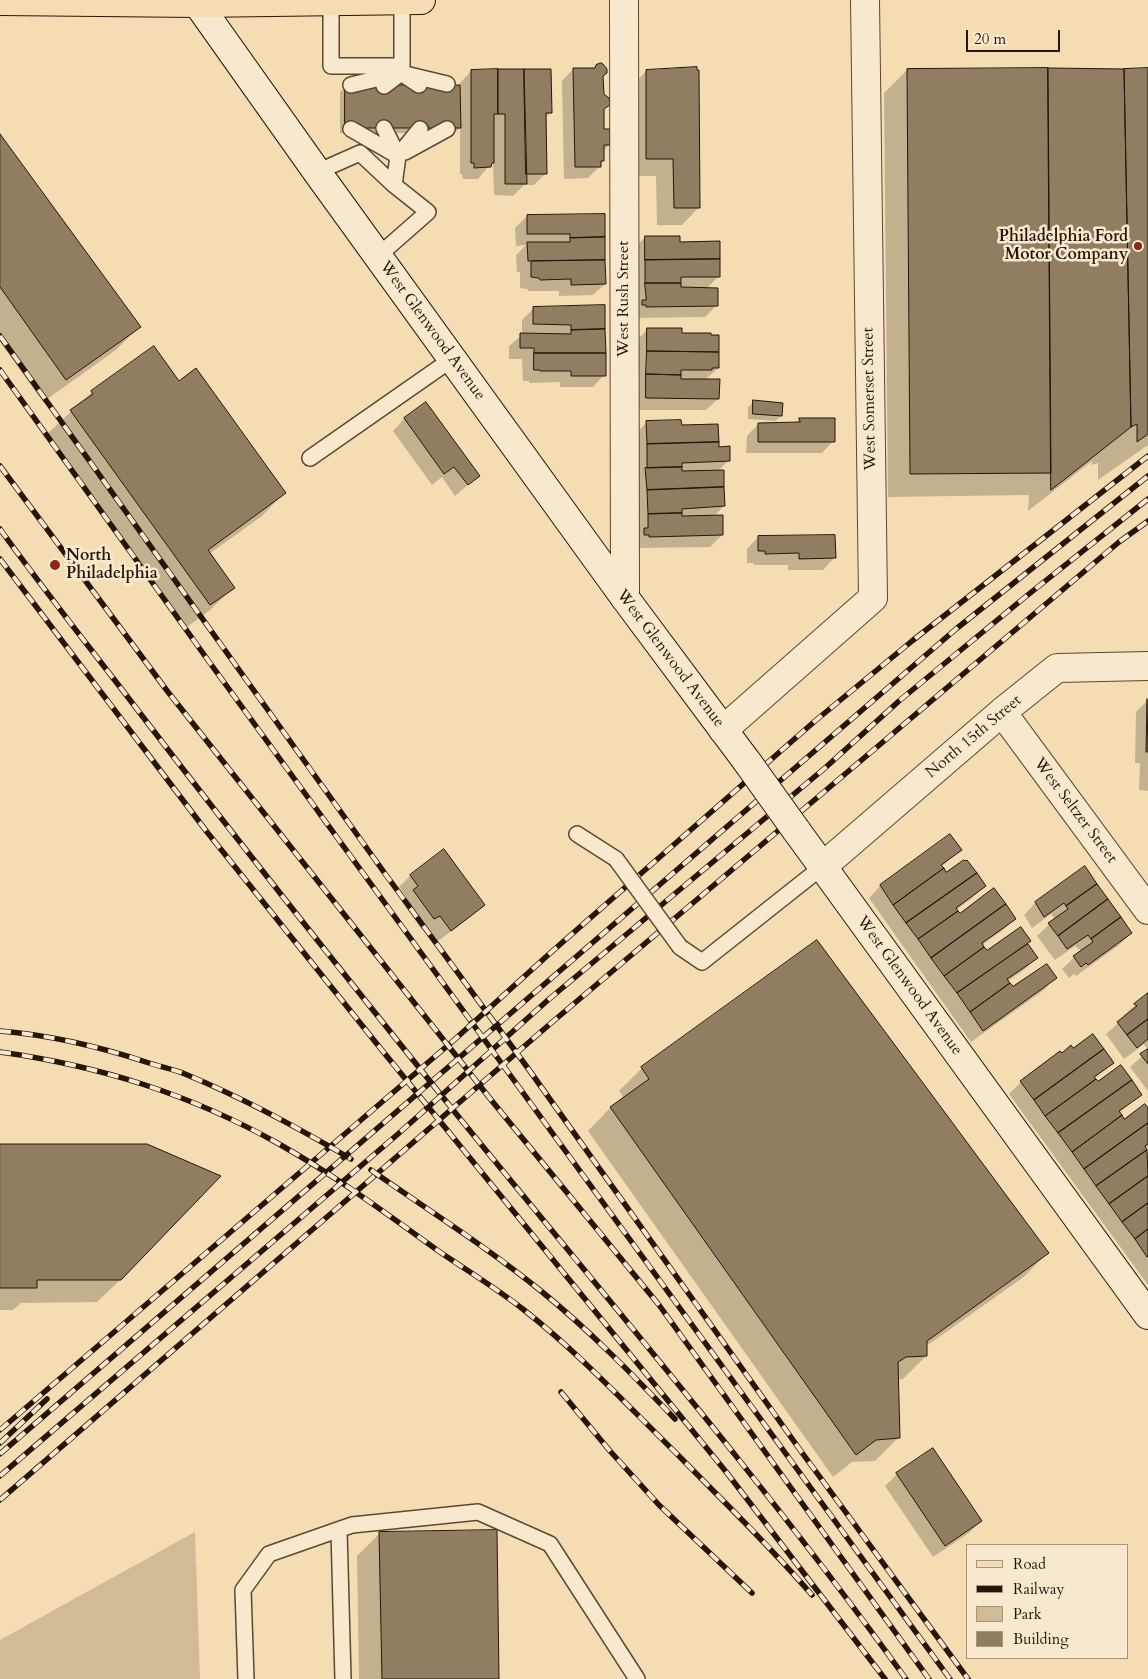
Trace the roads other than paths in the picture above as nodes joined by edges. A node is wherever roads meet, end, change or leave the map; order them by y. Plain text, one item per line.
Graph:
1 (421, 0) edge
2 (624, 0) edge
3 (865, 0) edge
4 (0, 1) edge
5 (402, 1) edge
6 (196, 2) edge
7 (331, 2) junction
8 (401, 69) junction
9 (447, 84) dead end
10 (351, 85) dead end
11 (419, 85) dead end
12 (384, 86) dead end
13 (351, 128) dead end
14 (384, 128) dead end
15 (420, 129) dead end
16 (447, 129) dead end
17 (398, 156) junction
18 (317, 172) junction
19 (394, 185) junction
20 (378, 256) junction
21 (452, 359) junction
22 (310, 458) dead end
23 (625, 598) junction
24 (1148, 666) edge
25 (1002, 712) junction
26 (723, 730) junction
27 (577, 834) dead end
28 (822, 867) junction
29 (1145, 901) edge
30 (1145, 1308) edge
31 (338, 1530) junction
32 (246, 1679) edge
33 (343, 1679) edge
34 (637, 1679) edge

1 - 5 main road
2 - 23 street, West Rush Street
3 - 26 street, West Somerset Street
4 - 6 main road
5 - 7 main road
5 - 8 lane
6 - 7 main road
6 - 18 street, West Glenwood Avenue
7 - 8 lane
8 - 9 lane
8 - 10 lane
8 - 11 lane
8 - 12 lane
13 - 17 lane
14 - 17 lane
15 - 17 lane
16 - 17 lane
17 - 19 lane
18 - 19 lane
18 - 20 street, West Glenwood Avenue
19 - 20 lane
20 - 21 street, West Glenwood Avenue
21 - 22 lane
21 - 23 street, West Glenwood Avenue
23 - 26 street, West Glenwood Avenue
24 - 25 street, North 15th Street
25 - 28 street, North 15th Street
25 - 29 street, West Seltzer Street
26 - 28 street, West Glenwood Avenue, bridge
27 - 28 lane, bridge
28 - 30 street, West Glenwood Avenue
31 - 32 lane
31 - 33 lane
31 - 34 lane

